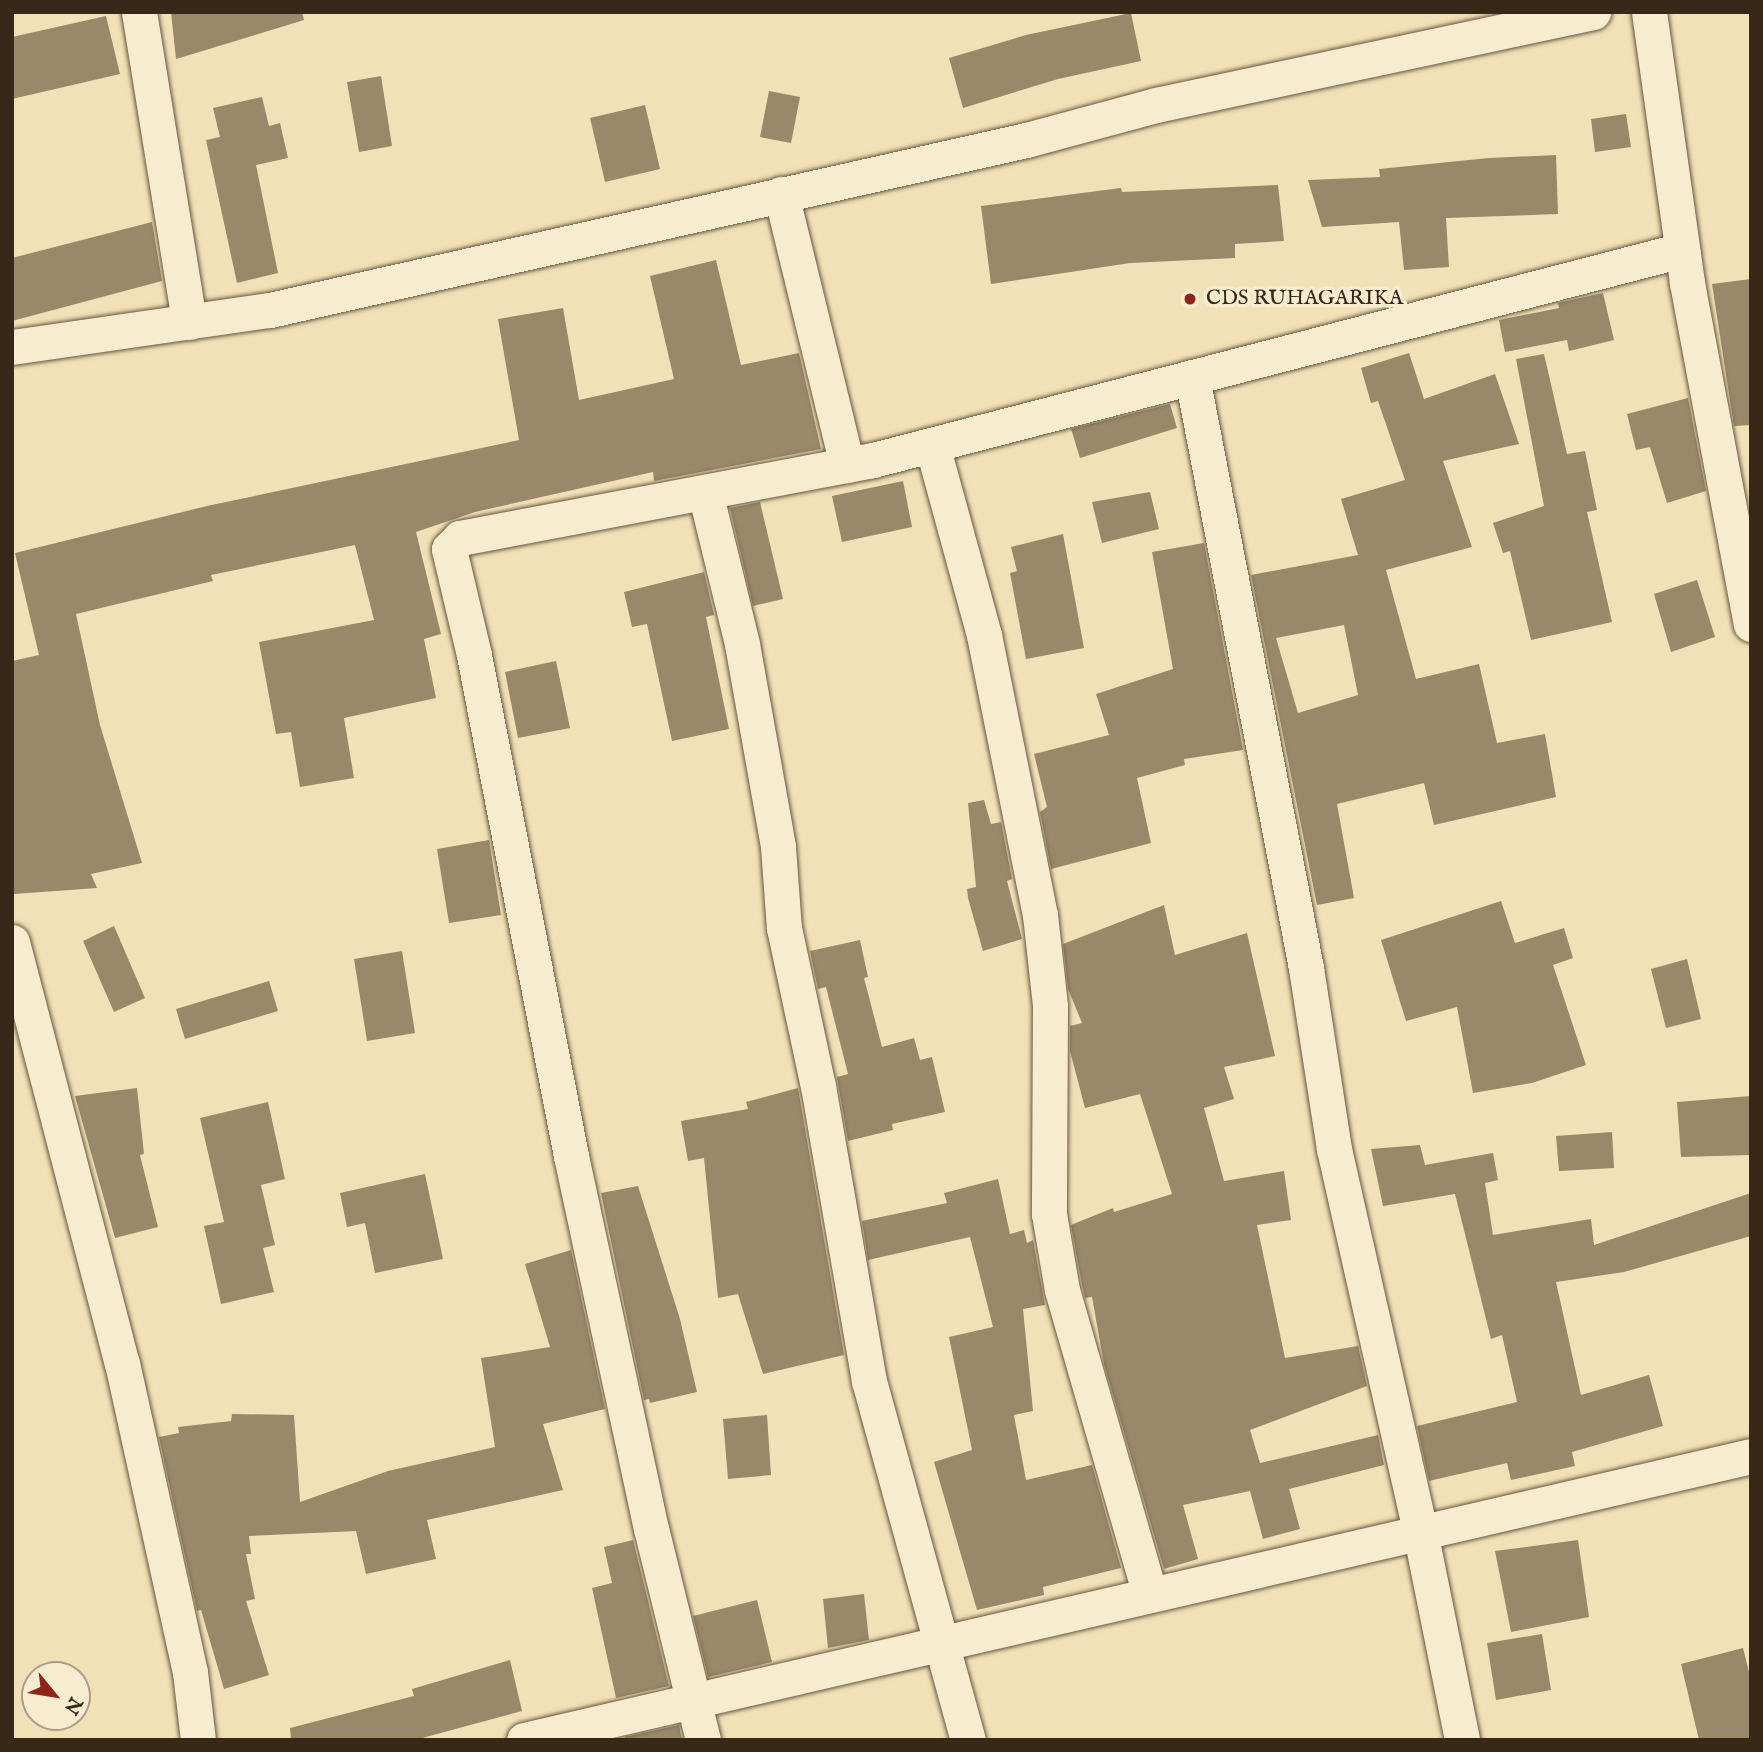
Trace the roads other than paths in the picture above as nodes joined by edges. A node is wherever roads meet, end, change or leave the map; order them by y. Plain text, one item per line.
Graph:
1 (139, 12) edge
2 (1593, 12) edge
3 (1648, 12) edge
4 (781, 194) junction
5 (1682, 250) junction
6 (189, 322) junction
7 (12, 347) edge
8 (1192, 377) junction
9 (932, 445) junction
10 (846, 465) junction
11 (705, 492) junction
12 (1751, 624) edge
13 (12, 942) edge
14 (1751, 1457) edge
15 (1420, 1531) junction
16 (1150, 1595) junction
17 (945, 1644) junction
18 (697, 1701) junction
19 (198, 1740) edge
20 (524, 1740) edge
21 (703, 1740) edge
22 (968, 1740) edge
23 (1462, 1740) edge

1 - 6 street
2 - 4 street
3 - 5 street
4 - 6 street
4 - 10 street
5 - 8 street
5 - 12 street
6 - 7 street
8 - 9 street
8 - 15 street
9 - 10 street
9 - 16 street
10 - 11 street
11 - 17 street
11 - 18 street
13 - 19 street
14 - 15 street
15 - 16 street
15 - 23 street
16 - 17 street
17 - 18 street
17 - 22 street
18 - 20 street
18 - 21 street

